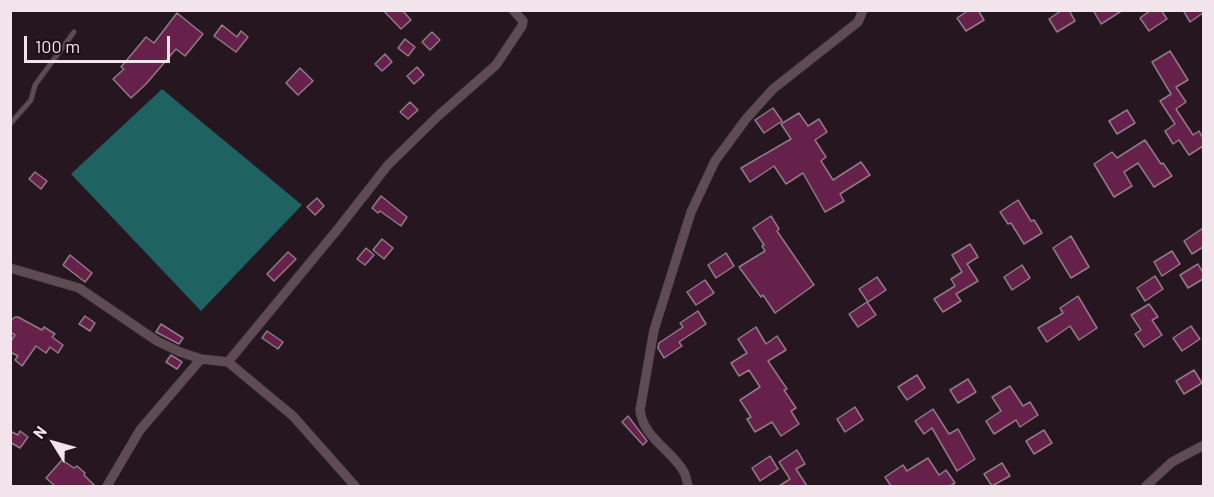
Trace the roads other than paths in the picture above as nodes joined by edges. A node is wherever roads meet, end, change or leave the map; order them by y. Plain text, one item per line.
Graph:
1 (513, 10) edge
2 (863, 10) edge
3 (74, 32) dead end
4 (10, 124) edge
5 (10, 268) edge
6 (201, 359) junction
7 (228, 362) junction
8 (1203, 445) edge
9 (107, 486) edge
10 (355, 486) edge
11 (688, 486) edge
12 (1146, 486) edge

1 - 7 street
2 - 11 street
3 - 4 lane
5 - 6 street
6 - 7 street
6 - 9 street
7 - 10 street
8 - 12 street

